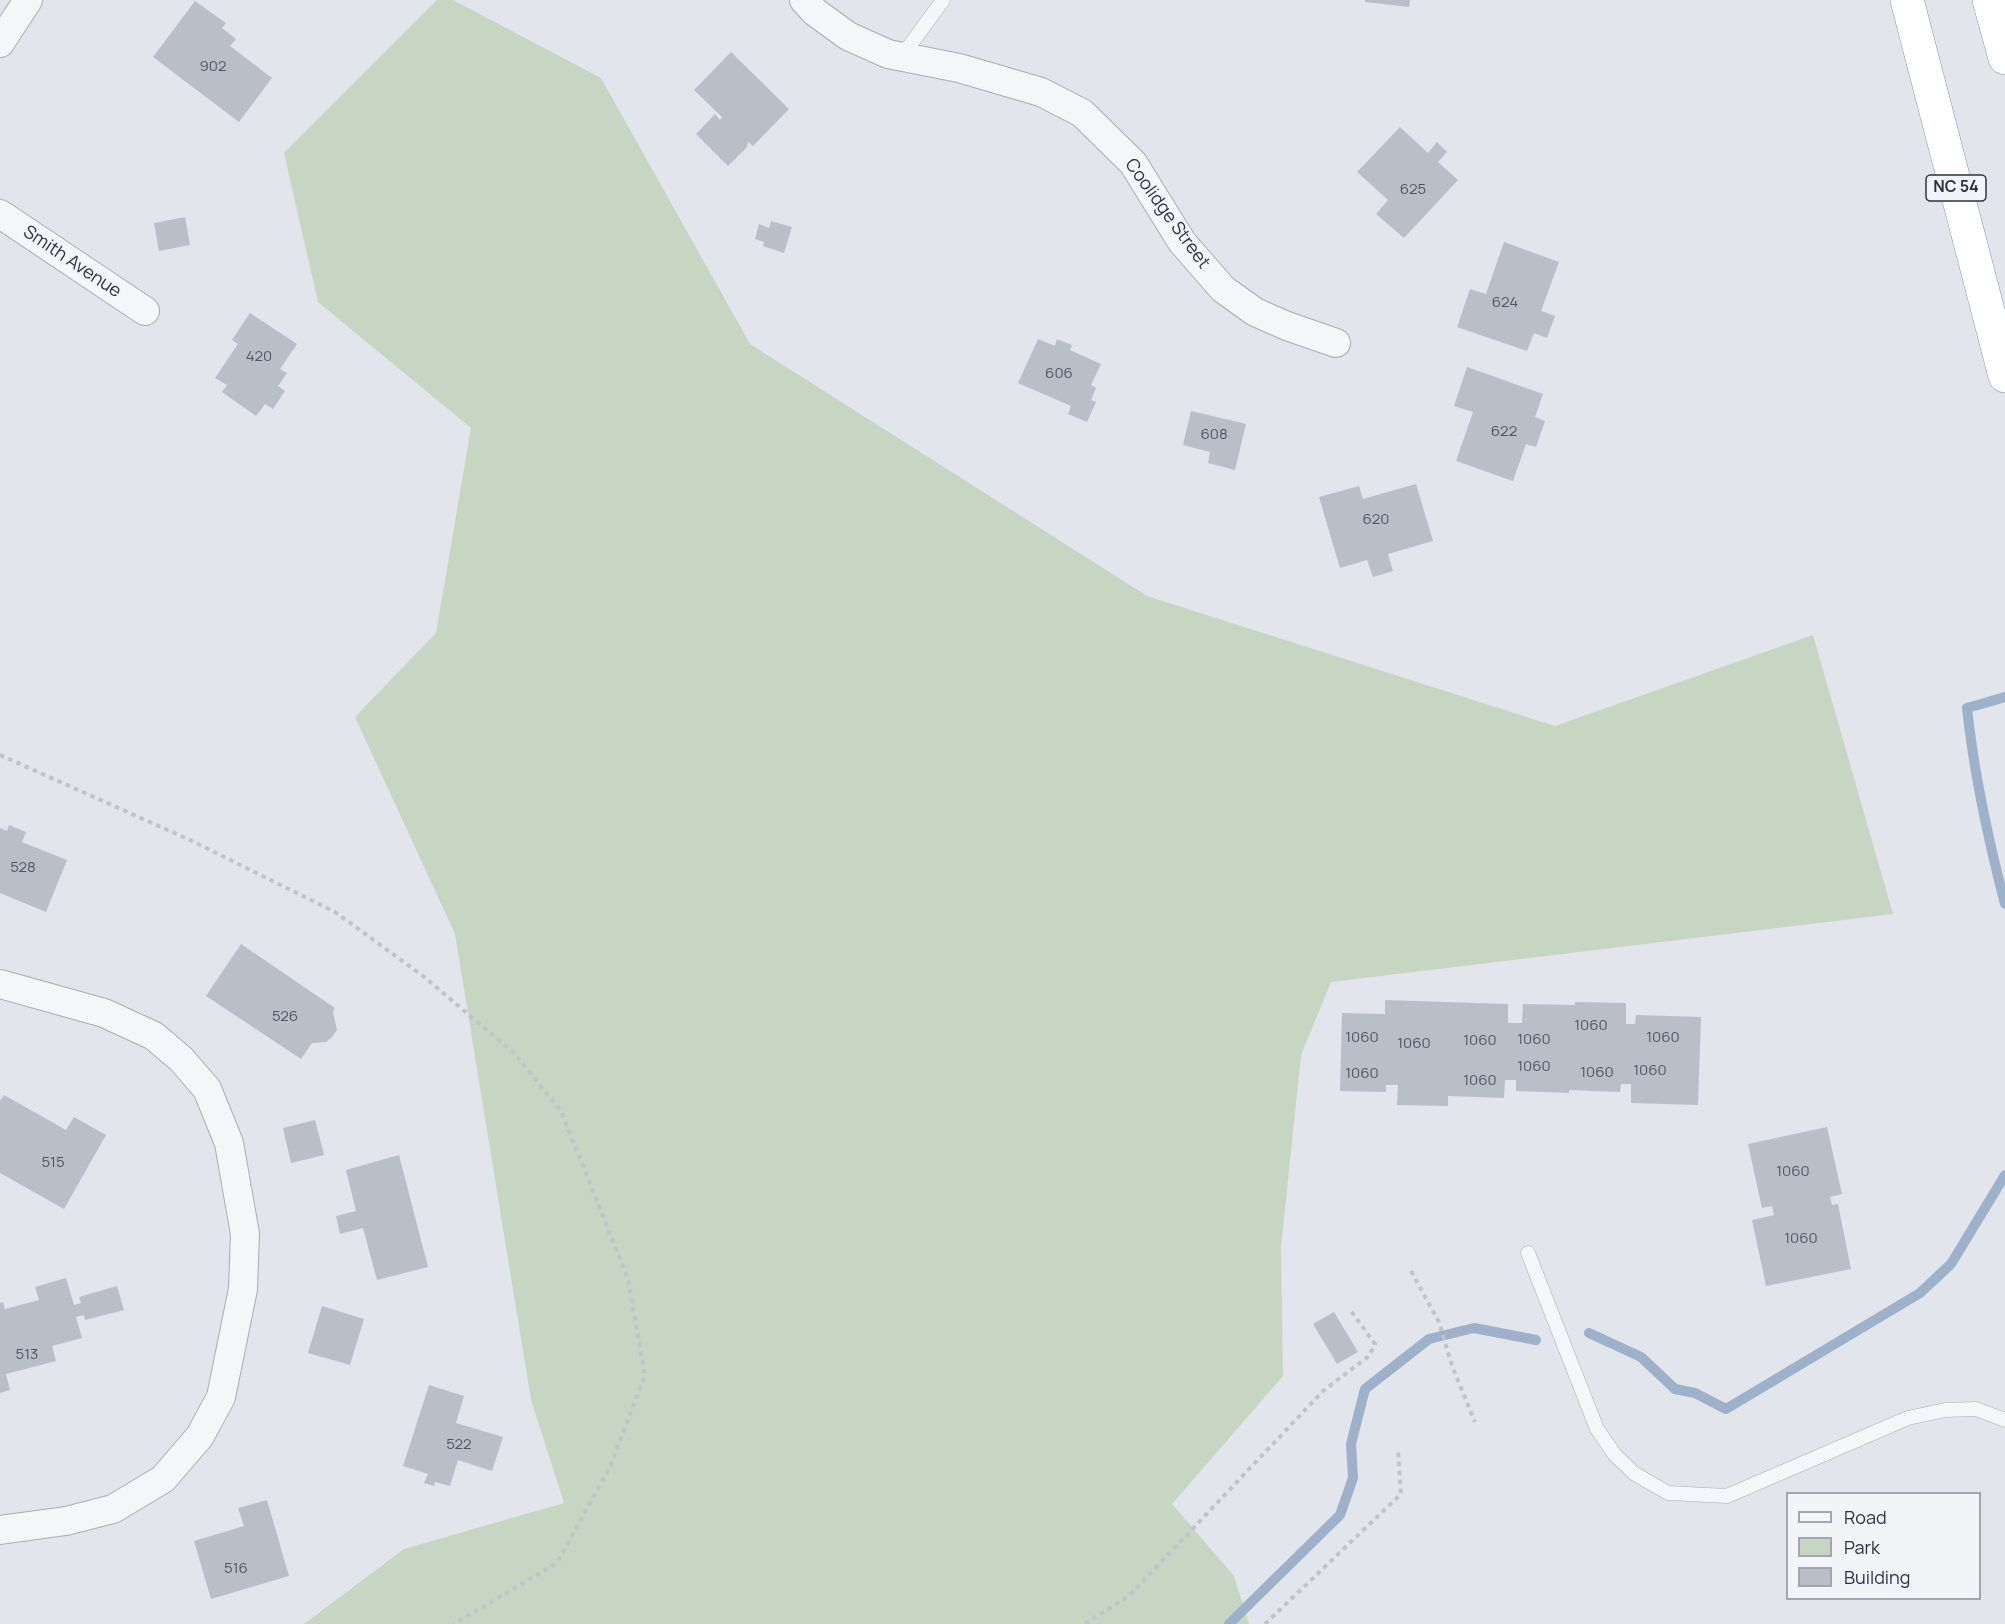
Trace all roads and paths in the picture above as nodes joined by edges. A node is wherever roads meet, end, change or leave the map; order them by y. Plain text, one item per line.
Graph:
1 (28, 0) edge
2 (804, 0) edge
3 (943, 0) edge
4 (1907, 0) edge
5 (1989, 0) edge
6 (0, 43) edge
7 (902, 56) junction
8 (2005, 58) edge
9 (0, 214) edge
10 (145, 311) dead end
11 (1336, 343) dead end
12 (2005, 376) edge
13 (0, 755) edge
14 (0, 984) edge
15 (1528, 1253) dead end
16 (1411, 1271) dead end
17 (1351, 1311) dead end
18 (2005, 1420) edge
19 (1475, 1422) dead end
20 (1398, 1450) dead end
21 (0, 1530) edge
22 (454, 1624) edge
23 (1085, 1624) edge
24 (1265, 1624) edge

1 - 6 street
2 - 7 street, Coolidge Street
3 - 7 lane
4 - 12 highway, NC 54
5 - 8 highway
7 - 11 street, Coolidge Street
9 - 10 street, Smith Avenue
13 - 22 path
14 - 21 street
15 - 18 lane
16 - 19 path
17 - 23 path
20 - 24 path

